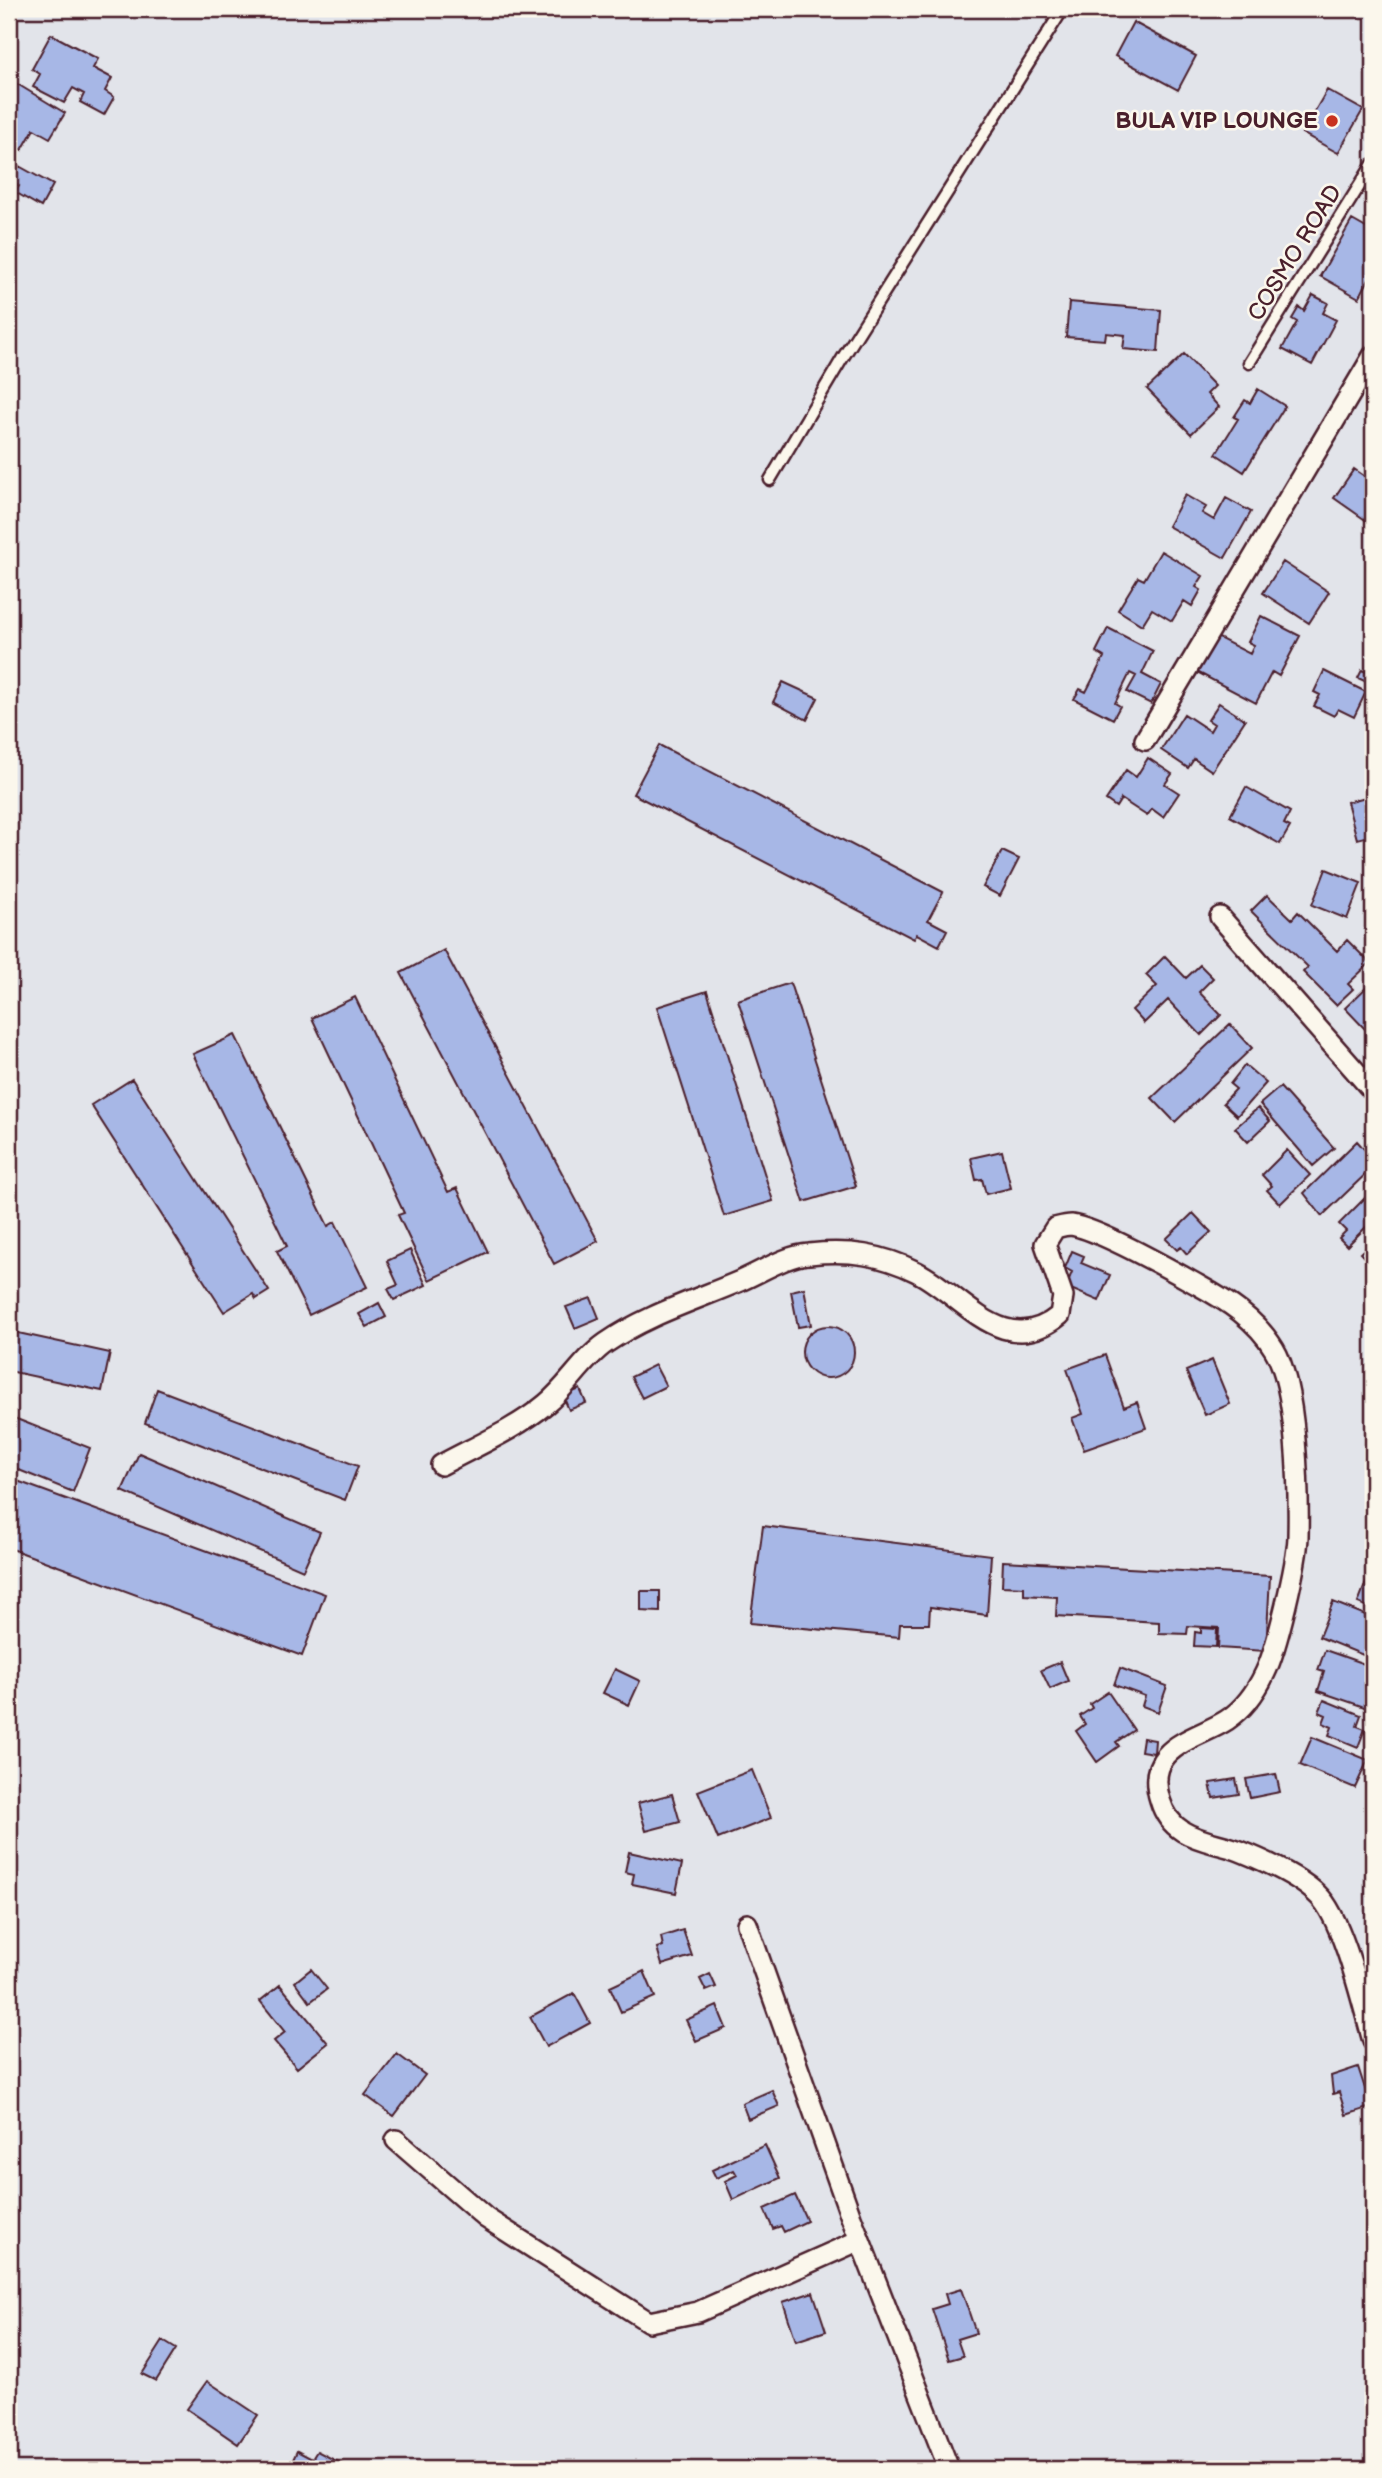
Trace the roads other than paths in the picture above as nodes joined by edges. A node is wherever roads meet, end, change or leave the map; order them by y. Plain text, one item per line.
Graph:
1 (1063, 9) edge
2 (1373, 164) edge
3 (1373, 356) edge
4 (1249, 363) dead end
5 (770, 480) dead end
6 (1145, 740) dead end
7 (1220, 917) dead end
8 (1373, 1091) edge
9 (441, 1465) dead end
10 (747, 1924) dead end
11 (1373, 2041) edge
12 (396, 2140) dead end
13 (860, 2240) junction
14 (949, 2469) edge

1 - 5 lane
2 - 4 lane, COSMO ROAD
3 - 6 street
7 - 8 street
9 - 11 street
10 - 13 street
12 - 13 street
13 - 14 street

